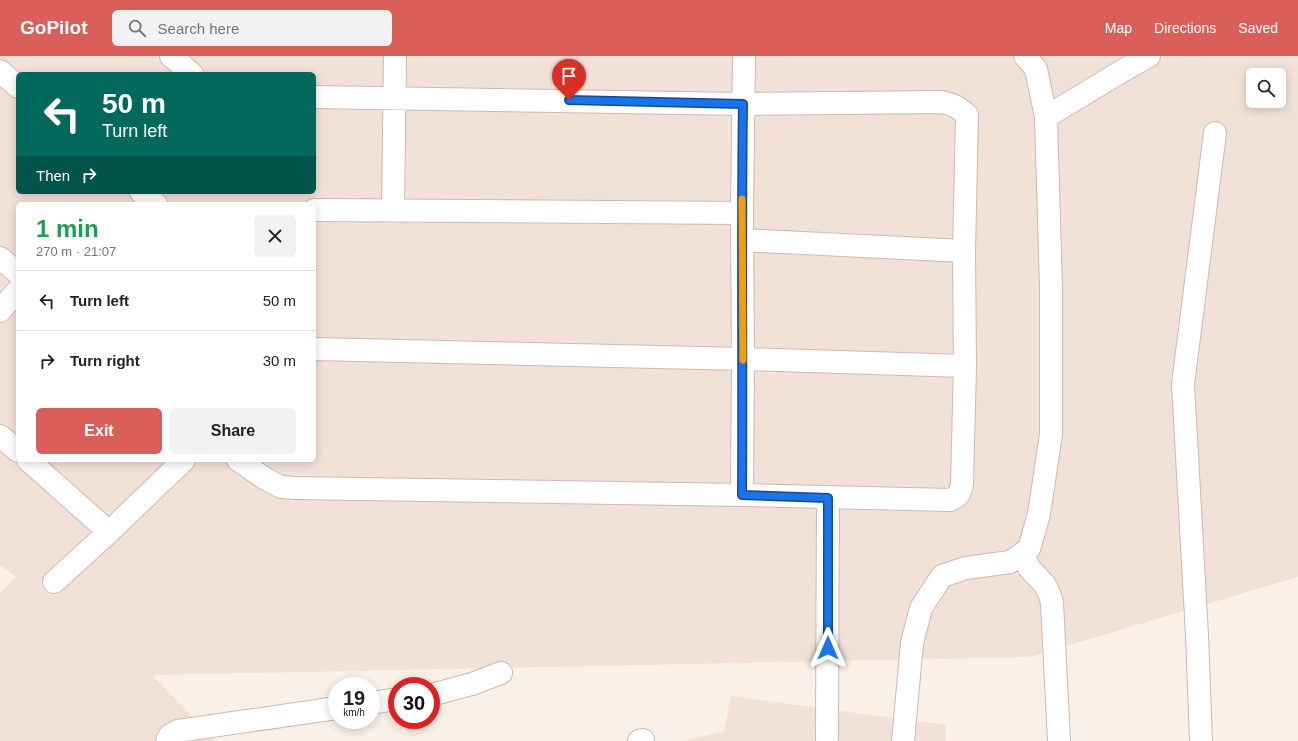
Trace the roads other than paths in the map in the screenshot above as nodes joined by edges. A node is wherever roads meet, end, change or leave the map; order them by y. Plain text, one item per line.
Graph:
1 (171, 56) edge
2 (395, 56) edge
3 (744, 56) edge
4 (1025, 56) edge
5 (1149, 56) edge
6 (0, 71) edge
7 (190, 72) edge
8 (16, 85) edge
9 (316, 97) edge
10 (395, 97) junction
11 (743, 104) junction
12 (1046, 116) junction
13 (1215, 133) dead end
14 (144, 194) edge
15 (154, 202) edge
16 (316, 210) edge
17 (393, 210) junction
18 (742, 213) junction
19 (742, 240) junction
20 (964, 251) junction
21 (0, 258) edge
22 (16, 271) edge
23 (16, 292) edge
24 (0, 311) edge
25 (316, 349) edge
26 (743, 359) junction
27 (965, 366) junction
28 (0, 436) edge
29 (16, 449) edge
30 (30, 462) edge
31 (182, 462) edge
32 (241, 462) edge
33 (742, 495) junction
34 (828, 498) junction
35 (109, 532) junction
36 (1024, 552) junction
37 (54, 582) dead end
38 (501, 673) dead end
39 (440, 693) edge
40 (328, 709) edge
41 (827, 738) dead end
42 (167, 741) edge
43 (903, 741) edge
44 (1059, 741) edge
45 (1201, 741) edge

1 - 7 street
2 - 10 street
3 - 11 street
4 - 12 street
5 - 12 street
6 - 8 street
9 - 10 street
10 - 11 street
10 - 17 street
11 - 18 street
11 - 20 street
12 - 36 street
13 - 45 street
14 - 15 street
16 - 17 street
17 - 18 street
18 - 19 street
19 - 20 street
19 - 26 street
20 - 27 street
21 - 22 street
23 - 24 street
25 - 26 street
26 - 27 street
26 - 33 street
27 - 34 street
28 - 29 street
30 - 35 street
31 - 35 street
32 - 33 street
33 - 34 street
34 - 41 street
35 - 37 street
36 - 43 street
36 - 44 street
38 - 39 street
40 - 42 street

